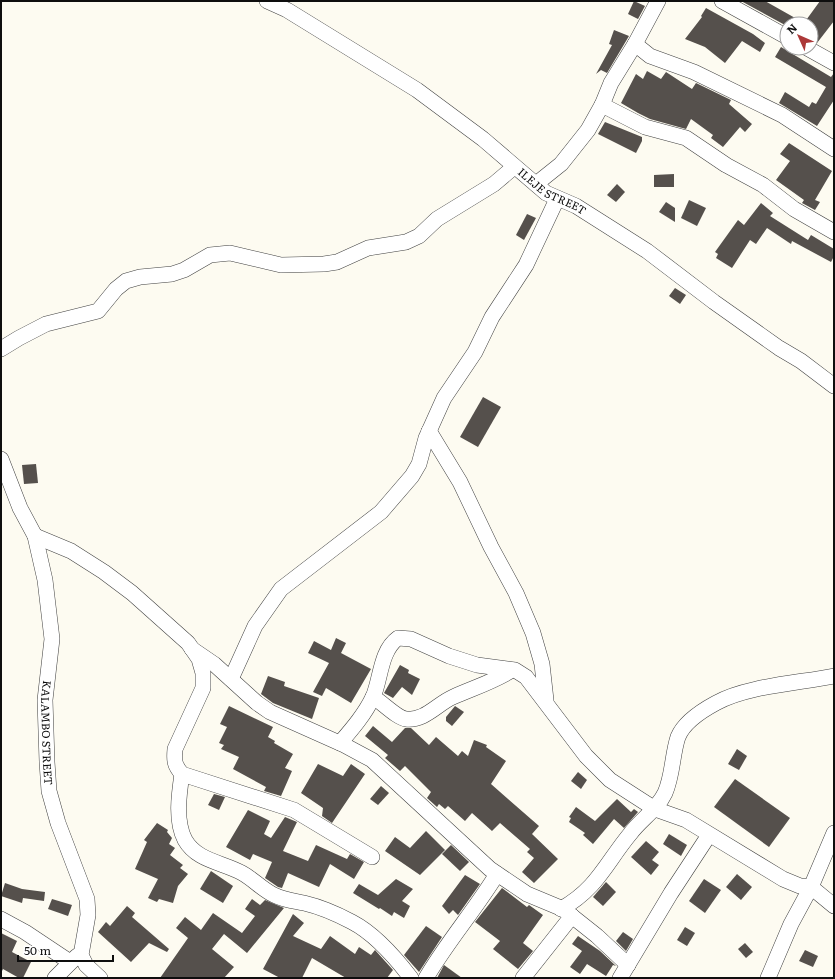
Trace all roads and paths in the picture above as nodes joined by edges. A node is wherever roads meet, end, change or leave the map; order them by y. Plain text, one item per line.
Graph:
1 (267, 1) edge
2 (658, 1) edge
3 (722, 1) edge
4 (291, 6) edge
5 (779, 33) edge
6 (635, 44) junction
7 (819, 55) edge
8 (834, 63) edge
9 (602, 105) junction
10 (834, 149) edge
11 (514, 167) junction
12 (536, 184) junction
13 (557, 199) junction
14 (832, 228) edge
15 (1, 350) edge
16 (834, 386) edge
17 (429, 431) junction
18 (1, 459) edge
19 (35, 536) junction
20 (192, 649) junction
21 (512, 670) junction
22 (834, 676) edge
23 (231, 679) junction
24 (373, 697) junction
25 (546, 700) junction
26 (340, 743) junction
27 (182, 774) junction
28 (655, 809) junction
29 (834, 834) edge
30 (709, 835) junction
31 (372, 857) dead end
32 (496, 874) junction
33 (811, 887) junction
34 (834, 906) edge
35 (566, 912) junction
36 (1, 919) edge
37 (75, 958) junction
38 (628, 965) junction
39 (55, 978) edge
40 (100, 978) edge
41 (411, 978) edge
42 (426, 978) edge
43 (523, 978) edge
44 (620, 978) edge
45 (768, 978) edge

1 - 4 street, ILEJE STREET
2 - 6 street
3 - 5 street
4 - 11 street, ILEJE STREET
6 - 9 street
6 - 10 street
7 - 8 street
9 - 12 street
9 - 14 street
11 - 12 street, ILEJE STREET
11 - 15 street
12 - 13 street, ILEJE STREET
13 - 16 street, ILEJE STREET
13 - 17 street
17 - 23 street
17 - 25 street
18 - 19 street, KALAMBO STREET
19 - 20 street
19 - 37 street, KALAMBO STREET
20 - 23 street
20 - 27 street
21 - 24 street
21 - 24 street
21 - 25 street
22 - 28 street
23 - 26 street
24 - 26 street
25 - 28 street
26 - 32 street
27 - 31 street
27 - 41 street
28 - 30 street
28 - 35 street
29 - 33 street
30 - 33 street
30 - 38 street
32 - 35 street
32 - 42 street
33 - 34 street
33 - 45 street
35 - 38 street
35 - 43 street
36 - 37 street
37 - 39 street
37 - 40 street
38 - 44 street

